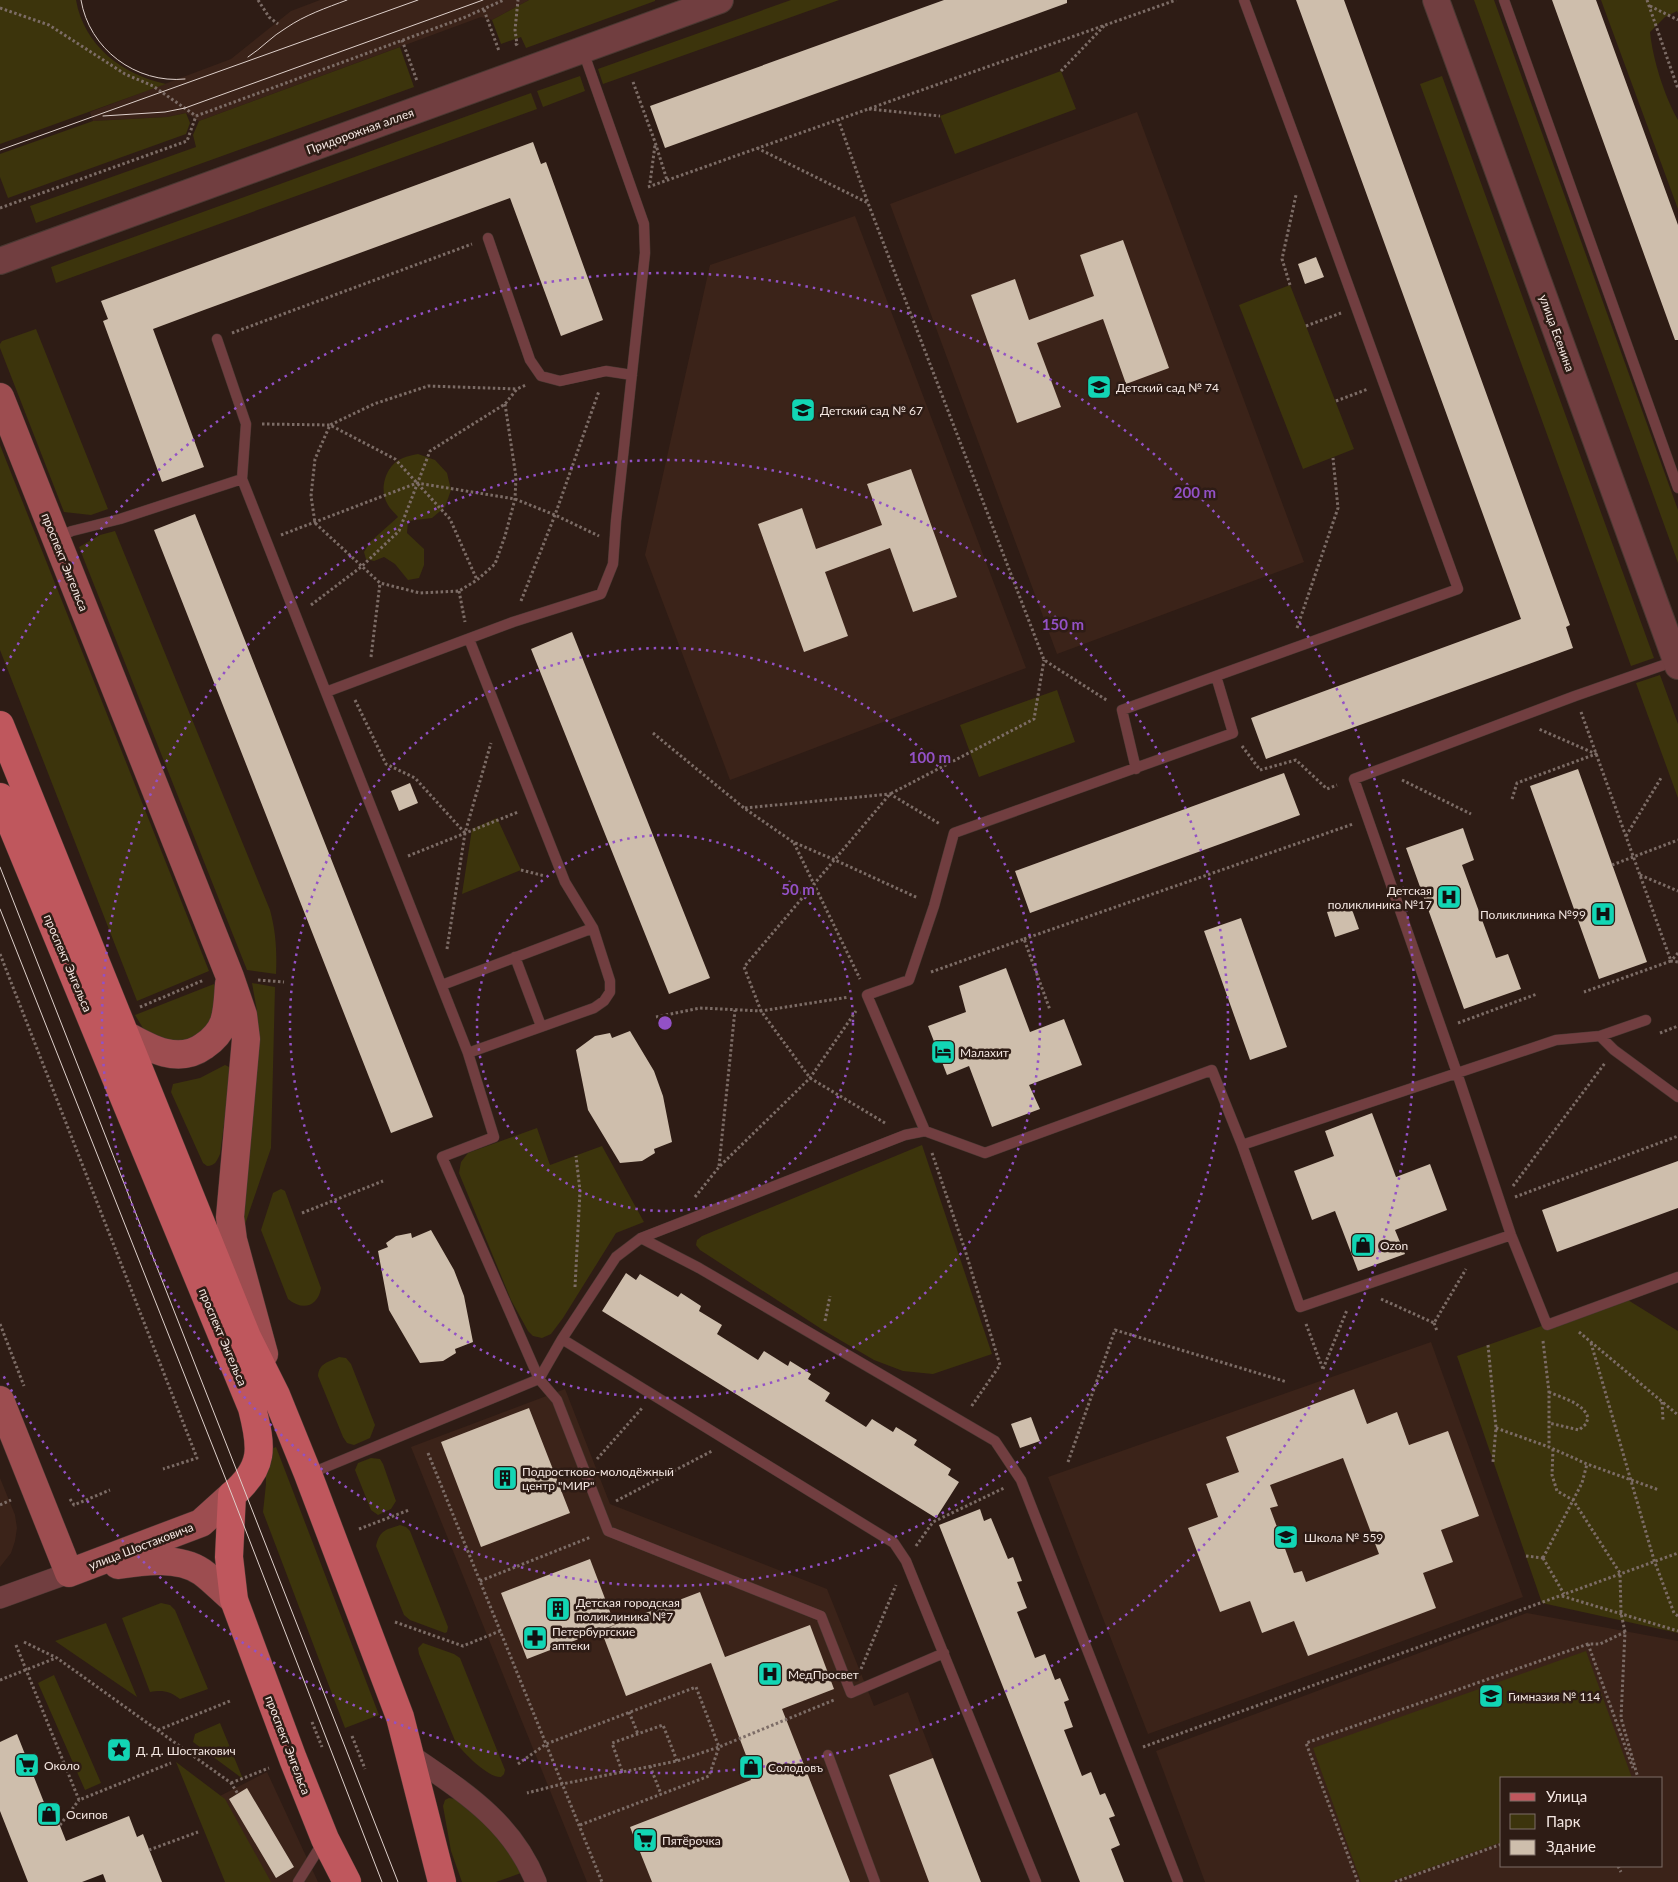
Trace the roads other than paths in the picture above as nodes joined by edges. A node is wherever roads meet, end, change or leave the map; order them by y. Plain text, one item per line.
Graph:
1 (720, 0) edge
2 (1244, 0) edge
3 (1436, 0) edge
4 (1504, 0) edge
5 (582, 50) junction
6 (488, 238) road end
7 (0, 261) edge
8 (217, 339) road end
9 (632, 375) junction
10 (0, 397) edge
11 (242, 478) junction
12 (1678, 488) edge
13 (56, 538) junction
14 (469, 639) junction
15 (1677, 663) edge
16 (1216, 676) junction
17 (326, 692) junction
18 (0, 725) edge
19 (1136, 769) junction
20 (0, 797) edge
21 (593, 928) junction
22 (515, 957) junction
23 (230, 978) junction
24 (442, 985) junction
25 (1646, 1020) dead end
26 (542, 1026) junction
27 (124, 1034) junction
28 (1600, 1036) junction
29 (468, 1053) junction
30 (1457, 1073) junction
31 (1678, 1097) edge
32 (925, 1131) junction
33 (1242, 1145) junction
34 (1511, 1235) junction
35 (641, 1238) junction
36 (1678, 1277) edge
37 (562, 1339) junction
38 (539, 1379) junction
39 (276, 1394) junction
40 (0, 1400) edge
41 (308, 1474) junction
42 (232, 1495) junction
43 (69, 1573) junction
44 (0, 1598) edge
45 (234, 1600) junction
46 (944, 1654) junction
47 (409, 1754) junction
48 (828, 1756) dead end
49 (325, 1839) junction
50 (298, 1882) edge
51 (347, 1882) edge
52 (442, 1882) edge
53 (536, 1882) edge
54 (875, 1882) edge
55 (1036, 1882) edge
56 (1178, 1882) edge

1 - 5 street, Придорожная аллея
2 - 16 lane
3 - 15 street, улица Есенина
4 - 12 lane
5 - 7 street, Придорожная аллея
5 - 9 lane
6 - 9 lane
8 - 11 lane
9 - 14 lane
10 - 13 main road, проспект Энгельса
11 - 13 lane
11 - 17 lane
13 - 23 main road, проспект Энгельса
14 - 17 lane
14 - 21 lane
15 - 30 lane
16 - 19 lane
16 - 19 lane
17 - 24 lane
18 - 27 main road, проспект Энгельса
19 - 32 lane
20 - 42 main road, проспект Энгельса
21 - 22 lane
21 - 26 lane
22 - 24 lane
22 - 26 lane
23 - 27 main road, проспект Энгельса
23 - 39 main road, проспект Энгельса
24 - 29 lane
25 - 28 lane
26 - 29 lane
27 - 39 main road, проспект Энгельса
28 - 30 lane
28 - 31 lane
29 - 38 lane
30 - 33 lane
30 - 34 lane
32 - 33 lane
32 - 35 lane
33 - 34 lane
34 - 36 lane
35 - 37 lane
35 - 56 lane
37 - 38 lane
37 - 46 lane
38 - 41 lane
38 - 46 lane
39 - 41 main road, проспект Энгельса
40 - 43 main road
41 - 47 main road, проспект Энгельса
42 - 43 main road, улица Шостаковича
42 - 45 main road, проспект Энгельса
43 - 44 street, улица Шостаковича
43 - 45 main road, улица Шостаковича
45 - 49 main road, проспект Энгельса
46 - 55 lane
47 - 52 main road, проспект Энгельса
47 - 53 street
48 - 54 lane
49 - 50 lane
49 - 51 main road, проспект Энгельса

